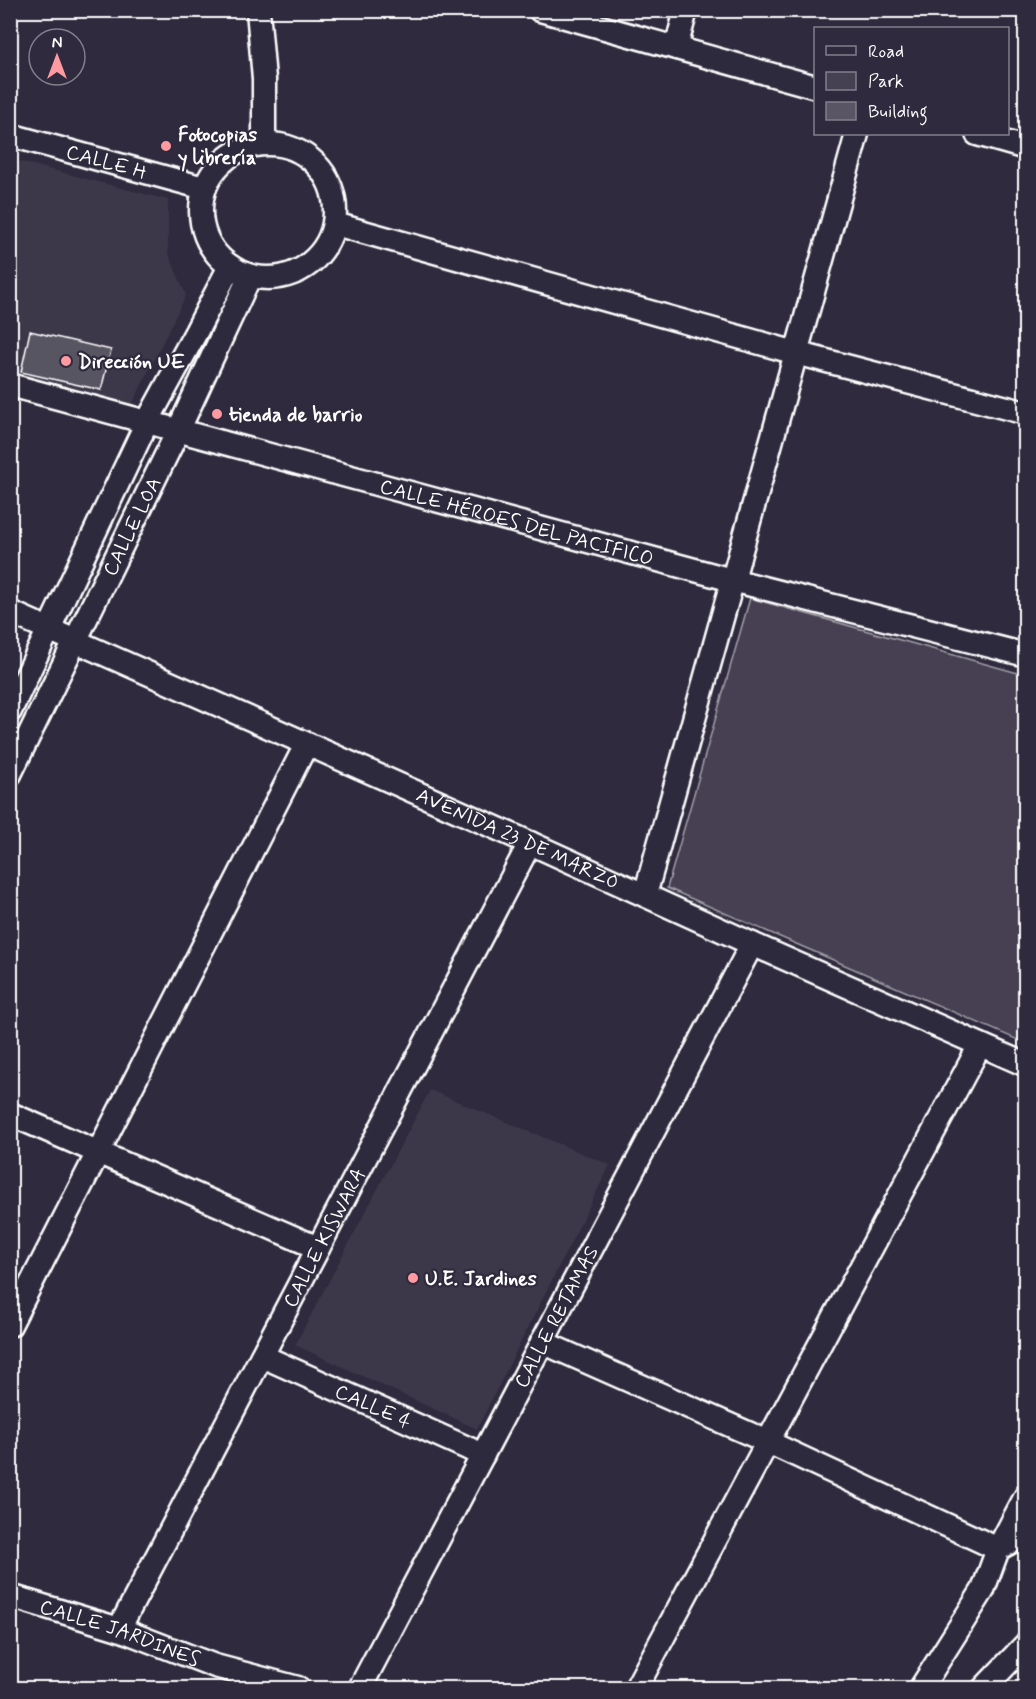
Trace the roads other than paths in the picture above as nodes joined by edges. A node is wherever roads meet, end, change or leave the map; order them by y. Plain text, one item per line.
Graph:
1 (258, 10) edge
2 (540, 10) edge
3 (686, 10) edge
4 (676, 48) junction
5 (814, 86) edge
6 (10, 135) edge
7 (857, 135) edge
8 (980, 135) edge
9 (264, 143) junction
10 (1026, 148) edge
11 (204, 188) junction
12 (335, 224) junction
13 (240, 271) junction
14 (796, 353) junction
15 (10, 385) edge
16 (1026, 413) edge
17 (147, 422) junction
18 (178, 431) junction
19 (732, 580) junction
20 (10, 612) edge
21 (50, 629) junction
22 (77, 640) junction
23 (1026, 655) edge
24 (10, 711) edge
25 (306, 745) junction
26 (10, 774) edge
27 (530, 843) junction
28 (645, 895) junction
29 (752, 944) junction
30 (980, 1045) junction
31 (1026, 1065) edge
32 (10, 1114) edge
33 (98, 1152) junction
34 (318, 1248) junction
35 (10, 1325) edge
36 (542, 1342) junction
37 (262, 1356) junction
38 (768, 1442) junction
39 (483, 1455) junction
40 (1026, 1496) edge
41 (1026, 1534) edge
42 (998, 1550) junction
43 (10, 1596) edge
44 (119, 1629) junction
45 (1024, 1648) edge
46 (215, 1666) junction
47 (220, 1689) edge
48 (298, 1689) edge
49 (360, 1689) edge
50 (636, 1689) edge
51 (921, 1689) edge
52 (984, 1689) edge

1 - 9 street
2 - 4 street
3 - 4 street
4 - 5 street
6 - 11 street, CALLE H
7 - 14 street
8 - 10 street
9 - 11 street
9 - 12 street
11 - 13 street
12 - 13 street
12 - 14 street
13 - 17 street, CALLE LOA
13 - 18 street, CALLE LOA
14 - 16 street
14 - 19 street
15 - 17 street, CALLE HÉROES DEL PACIFICO
17 - 18 street, CALLE HÉROES DEL PACIFICO
17 - 21 street, CALLE LOA
18 - 19 street, CALLE HÉROES DEL PACIFICO
18 - 22 street, CALLE LOA
19 - 23 street, CALLE HÉROES DEL PACIFICO
19 - 28 street
20 - 21 street, AVENIDA 23 DE MARZO
21 - 22 street, AVENIDA 23 DE MARZO
21 - 24 street, CALLE LOA
22 - 25 street, AVENIDA 23 DE MARZO
22 - 26 street, CALLE LOA
25 - 27 street, AVENIDA 23 DE MARZO
25 - 33 street
27 - 28 street, AVENIDA 23 DE MARZO
27 - 34 street, CALLE KISWARA
28 - 29 street, AVENIDA 23 DE MARZO
29 - 30 street, AVENIDA 23 DE MARZO
29 - 36 street, CALLE RETAMAS
30 - 31 street, AVENIDA 23 DE MARZO
30 - 38 street
32 - 33 street
33 - 34 street
33 - 35 street
34 - 37 street, CALLE KISWARA
36 - 38 street
36 - 39 street, CALLE RETAMAS
37 - 39 street, CALLE 4
37 - 44 street, CALLE KISWARA
38 - 42 street
38 - 50 street
39 - 49 street, CALLE RETAMAS
40 - 42 street
41 - 42 street
42 - 51 street
43 - 44 street, CALLE JARDINES
44 - 46 street, CALLE JARDINES
45 - 52 street
46 - 47 street
46 - 48 street, CALLE JARDINES

